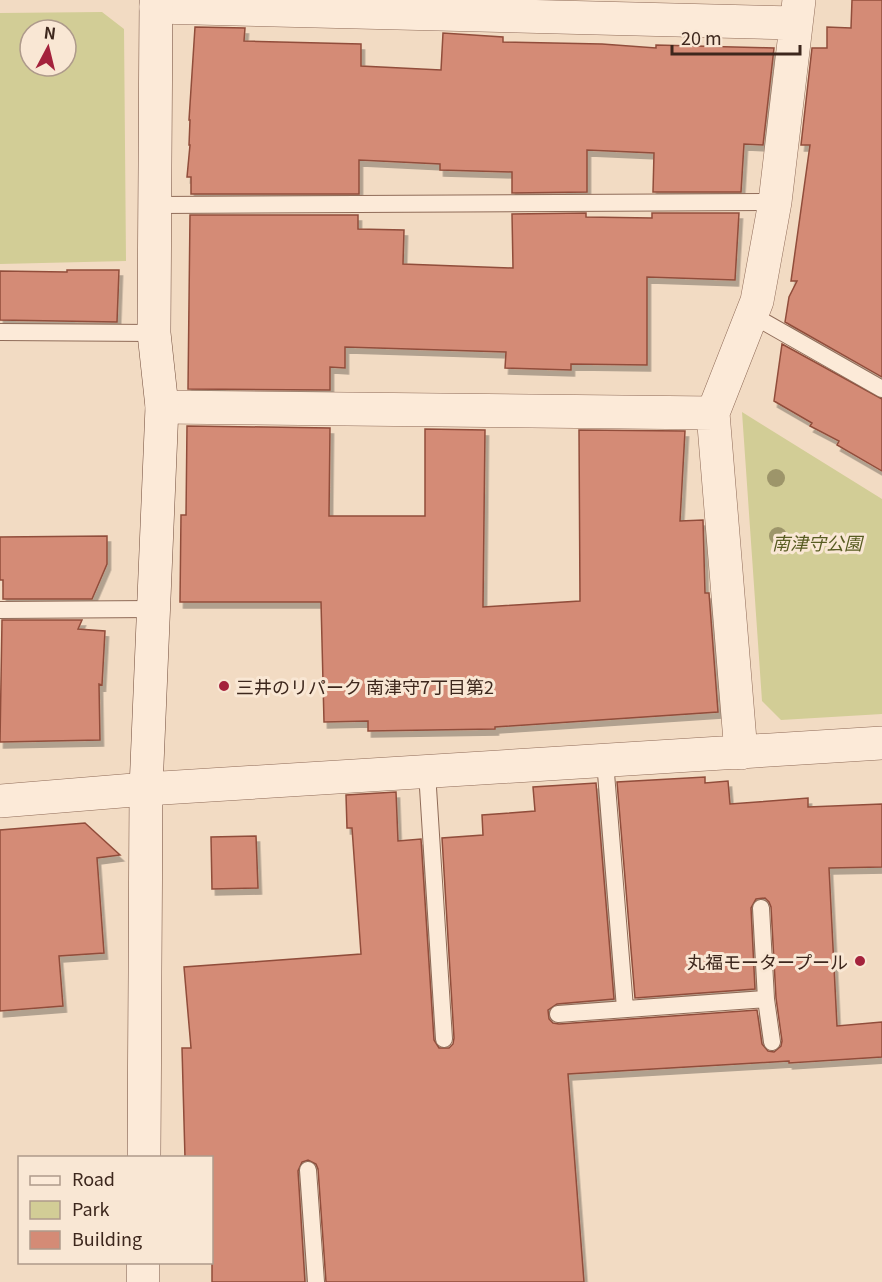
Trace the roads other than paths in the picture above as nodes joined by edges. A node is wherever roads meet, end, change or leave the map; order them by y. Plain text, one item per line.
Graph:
1 (156, 3) edge
2 (798, 12) edge
3 (775, 202) junction
4 (157, 205) junction
5 (752, 315) junction
6 (0, 332) edge
7 (154, 333) junction
8 (882, 389) edge
9 (162, 407) junction
10 (713, 414) junction
11 (154, 609) junction
12 (0, 610) edge
13 (882, 743) edge
14 (741, 753) junction
15 (605, 761) junction
16 (427, 772) junction
17 (146, 789) junction
18 (0, 801) edge
19 (761, 908) dead end
20 (766, 999) junction
21 (625, 1008) junction
22 (558, 1014) dead end
23 (444, 1039) dead end
24 (772, 1042) dead end
25 (144, 1156) edge
26 (308, 1170) dead end
27 (143, 1264) edge
28 (143, 1282) edge
29 (316, 1282) edge

1 - 2 street
1 - 4 street
2 - 3 street
3 - 4 lane
3 - 5 street
4 - 7 street
5 - 8 lane
5 - 10 street
6 - 7 lane
7 - 9 street
9 - 10 street
9 - 11 street
10 - 14 street
11 - 12 lane
11 - 17 street
13 - 14 street
14 - 15 street
15 - 16 street
15 - 21 lane
16 - 17 street
16 - 23 lane
17 - 18 street
17 - 25 street
19 - 20 lane
20 - 21 lane
20 - 24 lane
21 - 22 lane
26 - 29 lane
27 - 28 street

